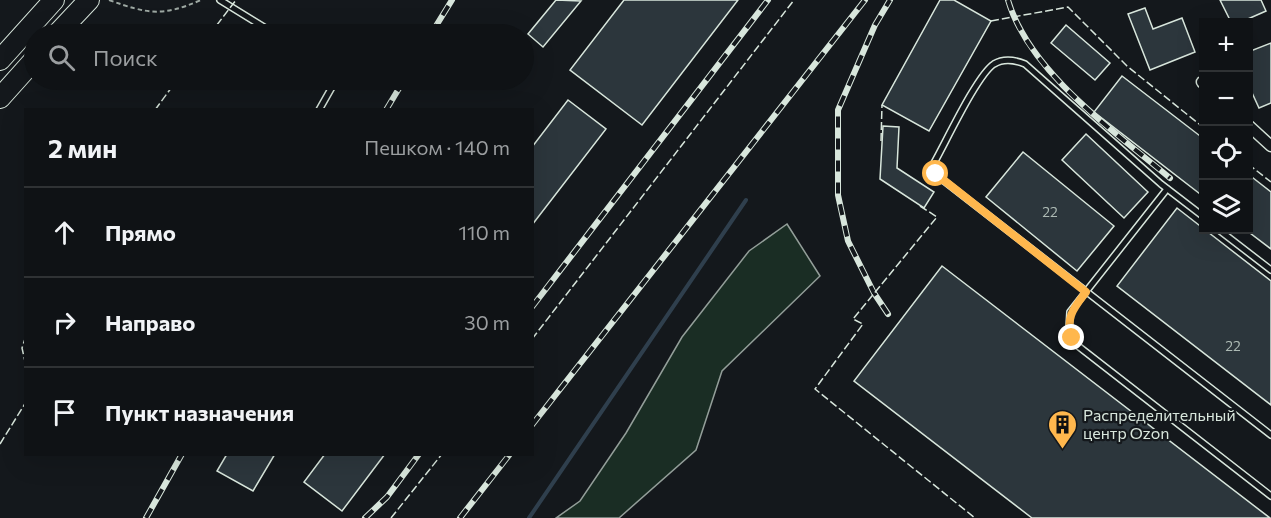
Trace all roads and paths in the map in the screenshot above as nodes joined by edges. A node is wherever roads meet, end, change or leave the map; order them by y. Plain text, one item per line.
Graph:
1 (54, 0) edge
2 (89, 0) edge
3 (109, 0) edge
4 (201, 0) edge
5 (220, 0) edge
6 (32, 24) edge
7 (66, 24) edge
8 (259, 24) edge
9 (24, 33) edge
10 (0, 60) edge
11 (24, 71) edge
12 (330, 90) edge
13 (0, 98) edge
14 (320, 108) edge
15 (1249, 126) edge
16 (1271, 146) edge
17 (1167, 189) junction
18 (1199, 214) edge
19 (1224, 234) edge
20 (1271, 270) edge
21 (1086, 292) junction
22 (1271, 435) edge
23 (1271, 496) edge

1 - 6 highway
2 - 7 highway
3 - 4 path
5 - 8 lane
9 - 10 highway
11 - 13 highway
12 - 14 lane
15 - 16 street
17 - 18 lane
17 - 21 lane
17 - 21 lane
19 - 20 lane
21 - 22 lane
21 - 23 lane

